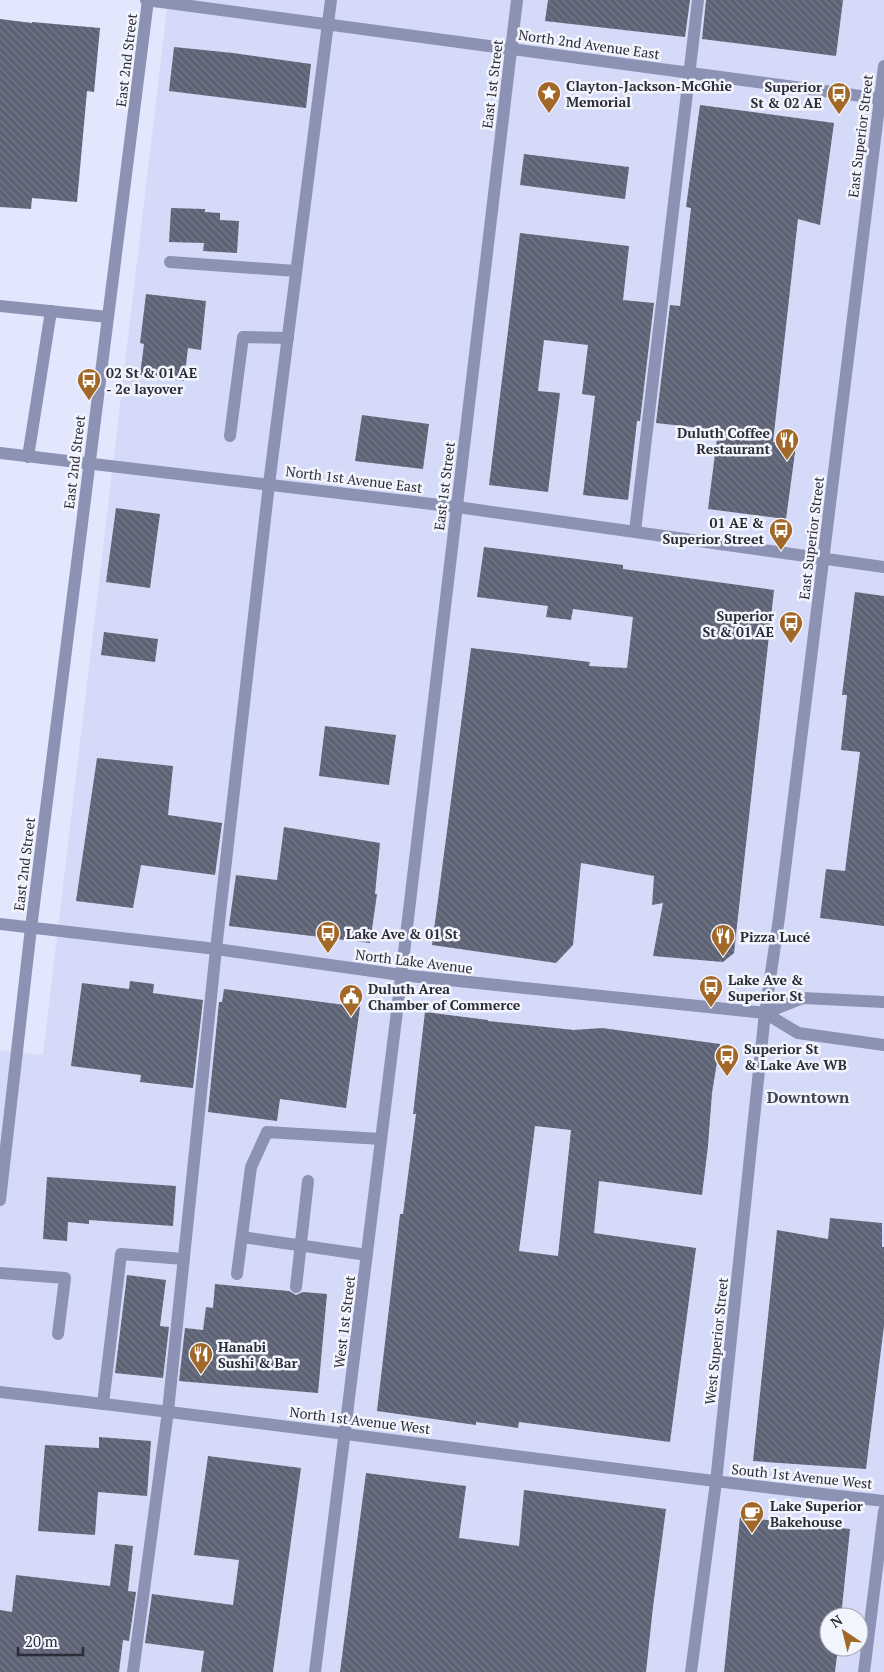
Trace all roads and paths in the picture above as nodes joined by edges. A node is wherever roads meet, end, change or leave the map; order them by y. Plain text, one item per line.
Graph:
1 (148, 0) edge
2 (331, 0) edge
3 (517, 0) edge
4 (698, 0) edge
5 (328, 25) junction
6 (511, 49) junction
7 (884, 66) edge
8 (689, 73) junction
9 (882, 98) edge
10 (170, 262) dead end
11 (296, 271) junction
12 (0, 306) edge
13 (51, 311) junction
14 (108, 317) junction
15 (288, 338) junction
16 (230, 436) dead end
17 (0, 453) edge
18 (28, 456) junction
19 (89, 464) junction
20 (269, 484) junction
21 (457, 507) junction
22 (635, 531) junction
23 (824, 557) junction
24 (884, 567) edge
25 (0, 924) edge
26 (31, 928) junction
27 (216, 950) junction
28 (401, 975) junction
29 (884, 1002) edge
30 (765, 1014) junction
31 (884, 1045) edge
32 (381, 1139) junction
33 (308, 1181) dead end
34 (0, 1200) edge
35 (242, 1237) junction
36 (301, 1246) junction
37 (367, 1254) junction
38 (184, 1259) junction
39 (0, 1274) edge
40 (237, 1274) dead end
41 (296, 1287) dead end
42 (58, 1334) dead end
43 (0, 1392) edge
44 (103, 1404) junction
45 (168, 1411) junction
46 (345, 1433) junction
47 (716, 1482) junction
48 (884, 1501) edge
49 (884, 1511) edge
50 (133, 1672) edge
51 (315, 1672) edge
52 (691, 1672) edge
53 (864, 1672) edge

1 - 5 street, North 2nd Avenue East
1 - 14 street, East 2nd Street
2 - 5 street
3 - 6 street, East 1st Street
4 - 8 street
5 - 6 street, North 2nd Avenue East
5 - 11 street
6 - 8 street, North 2nd Avenue East
6 - 21 street, East 1st Street
7 - 9 street, East Superior Street
8 - 9 street, North 2nd Avenue East
8 - 22 street
9 - 23 street, East Superior Street
10 - 11 street
11 - 15 street
12 - 13 street
13 - 14 street
13 - 18 street
14 - 19 street, East 2nd Street
15 - 16 street
15 - 20 street
17 - 18 street, North 1st Avenue East
18 - 19 street, North 1st Avenue East
19 - 20 street, North 1st Avenue East
19 - 26 street, East 2nd Street
20 - 21 street, North 1st Avenue East
20 - 27 street
21 - 22 street, North 1st Avenue East
21 - 28 street, East 1st Street
22 - 23 street, North 1st Avenue East
23 - 24 street, North 1st Avenue East
23 - 30 street, East Superior Street
25 - 26 street, North Lake Avenue
26 - 27 street, North Lake Avenue
26 - 34 street, East 2nd Street
27 - 28 street, North Lake Avenue
27 - 38 street
28 - 30 street, North Lake Avenue
28 - 32 street, West 1st Street
29 - 30 street
30 - 31 street
30 - 47 street, West Superior Street
32 - 35 street
32 - 37 street, West 1st Street
33 - 36 street
35 - 36 street
35 - 40 street
36 - 37 street
36 - 41 street
37 - 46 street, West 1st Street
38 - 44 street
38 - 45 street
39 - 42 street
43 - 44 street, North 1st Avenue West
44 - 45 street, North 1st Avenue West
45 - 46 street, North 1st Avenue West
45 - 50 street
46 - 47 street, North 1st Avenue West
46 - 51 street, West 1st Street
47 - 48 street, South 1st Avenue West
47 - 52 street, West Superior Street
49 - 53 street

